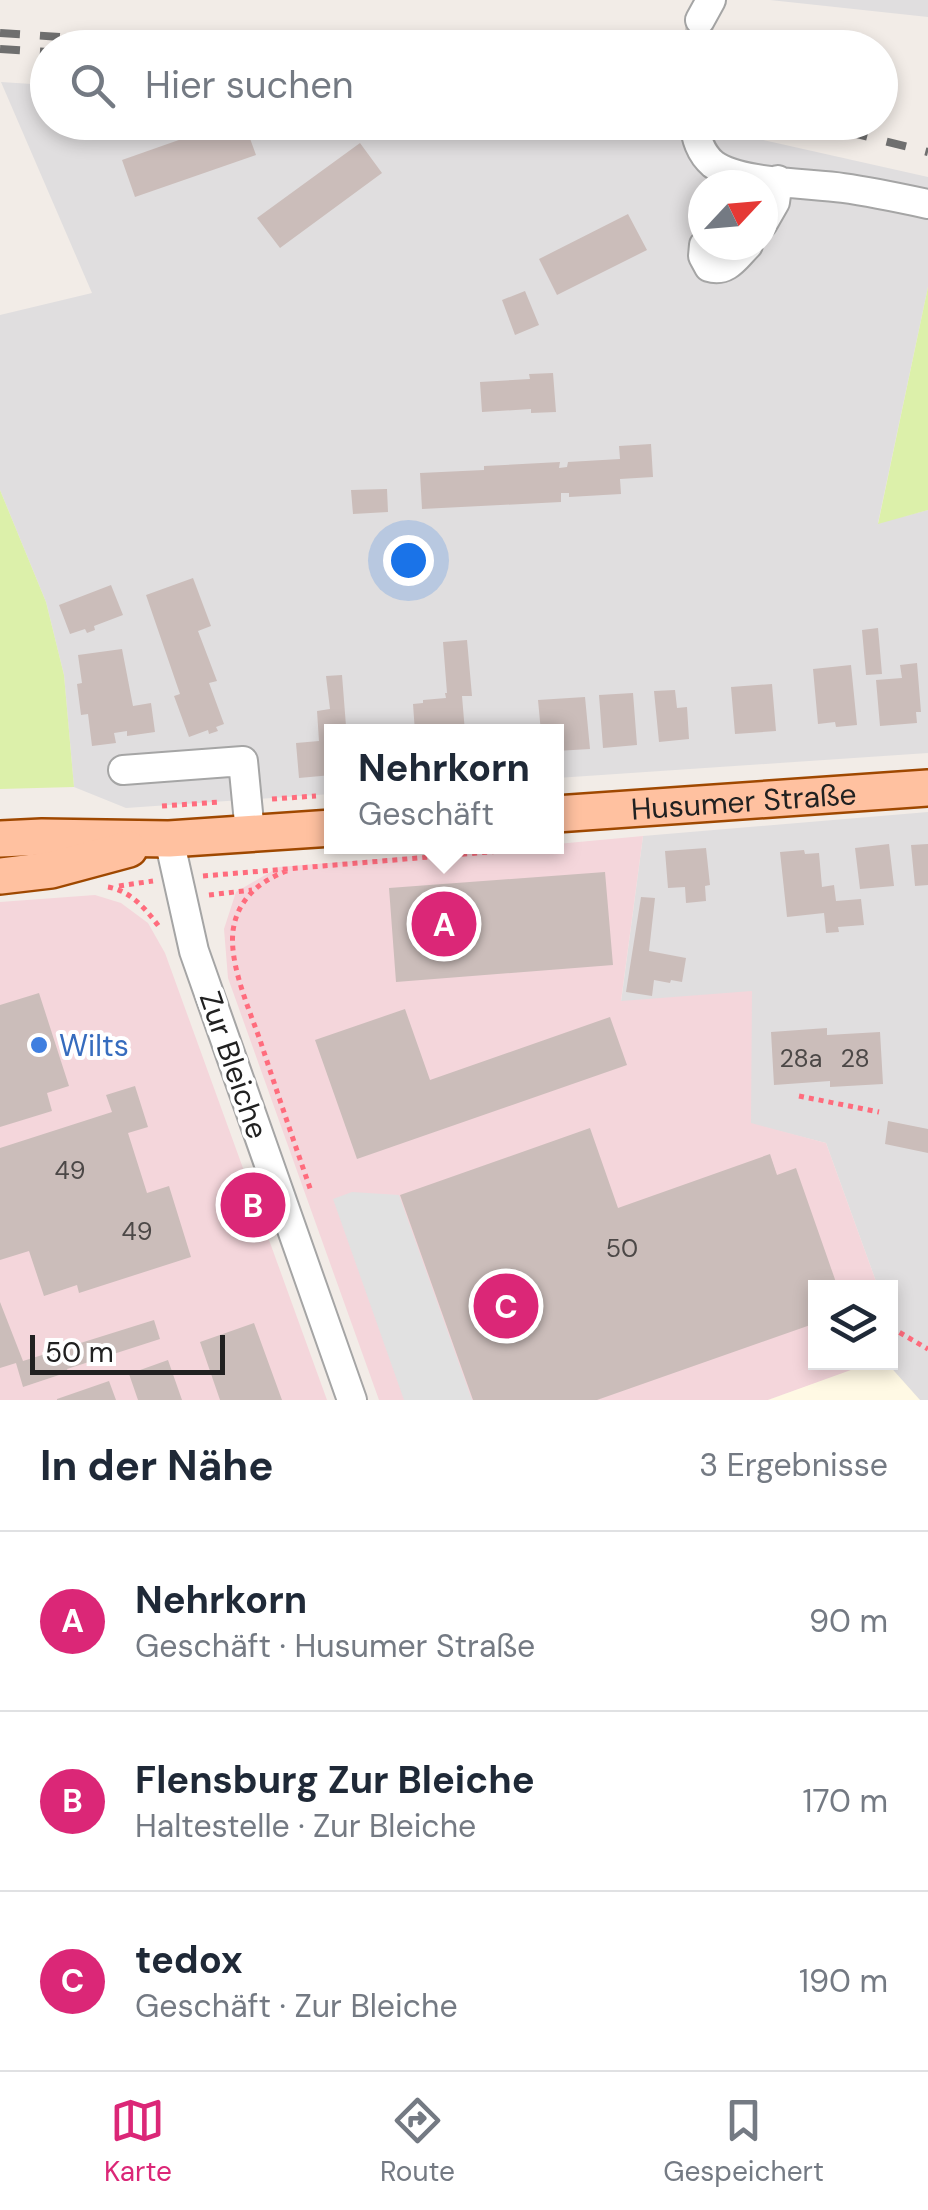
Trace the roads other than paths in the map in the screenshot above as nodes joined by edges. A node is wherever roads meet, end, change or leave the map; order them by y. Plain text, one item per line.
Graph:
1 (696, 140) edge
2 (709, 170) edge
3 (778, 180) edge
4 (928, 204) edge
5 (705, 260) edge
6 (734, 260) edge
7 (123, 770) dead end
8 (928, 788) edge
9 (564, 813) edge
10 (248, 817) junction
11 (324, 827) edge
12 (169, 838) junction
13 (0, 840) edge
14 (0, 876) edge
15 (352, 1400) edge

1 - 2 street
3 - 4 street
5 - 6 street
7 - 10 street
8 - 9 main road, Husumer Straße
10 - 11 main road
10 - 12 main road
12 - 13 main road
12 - 14 main road
12 - 15 street, Zur Bleiche

